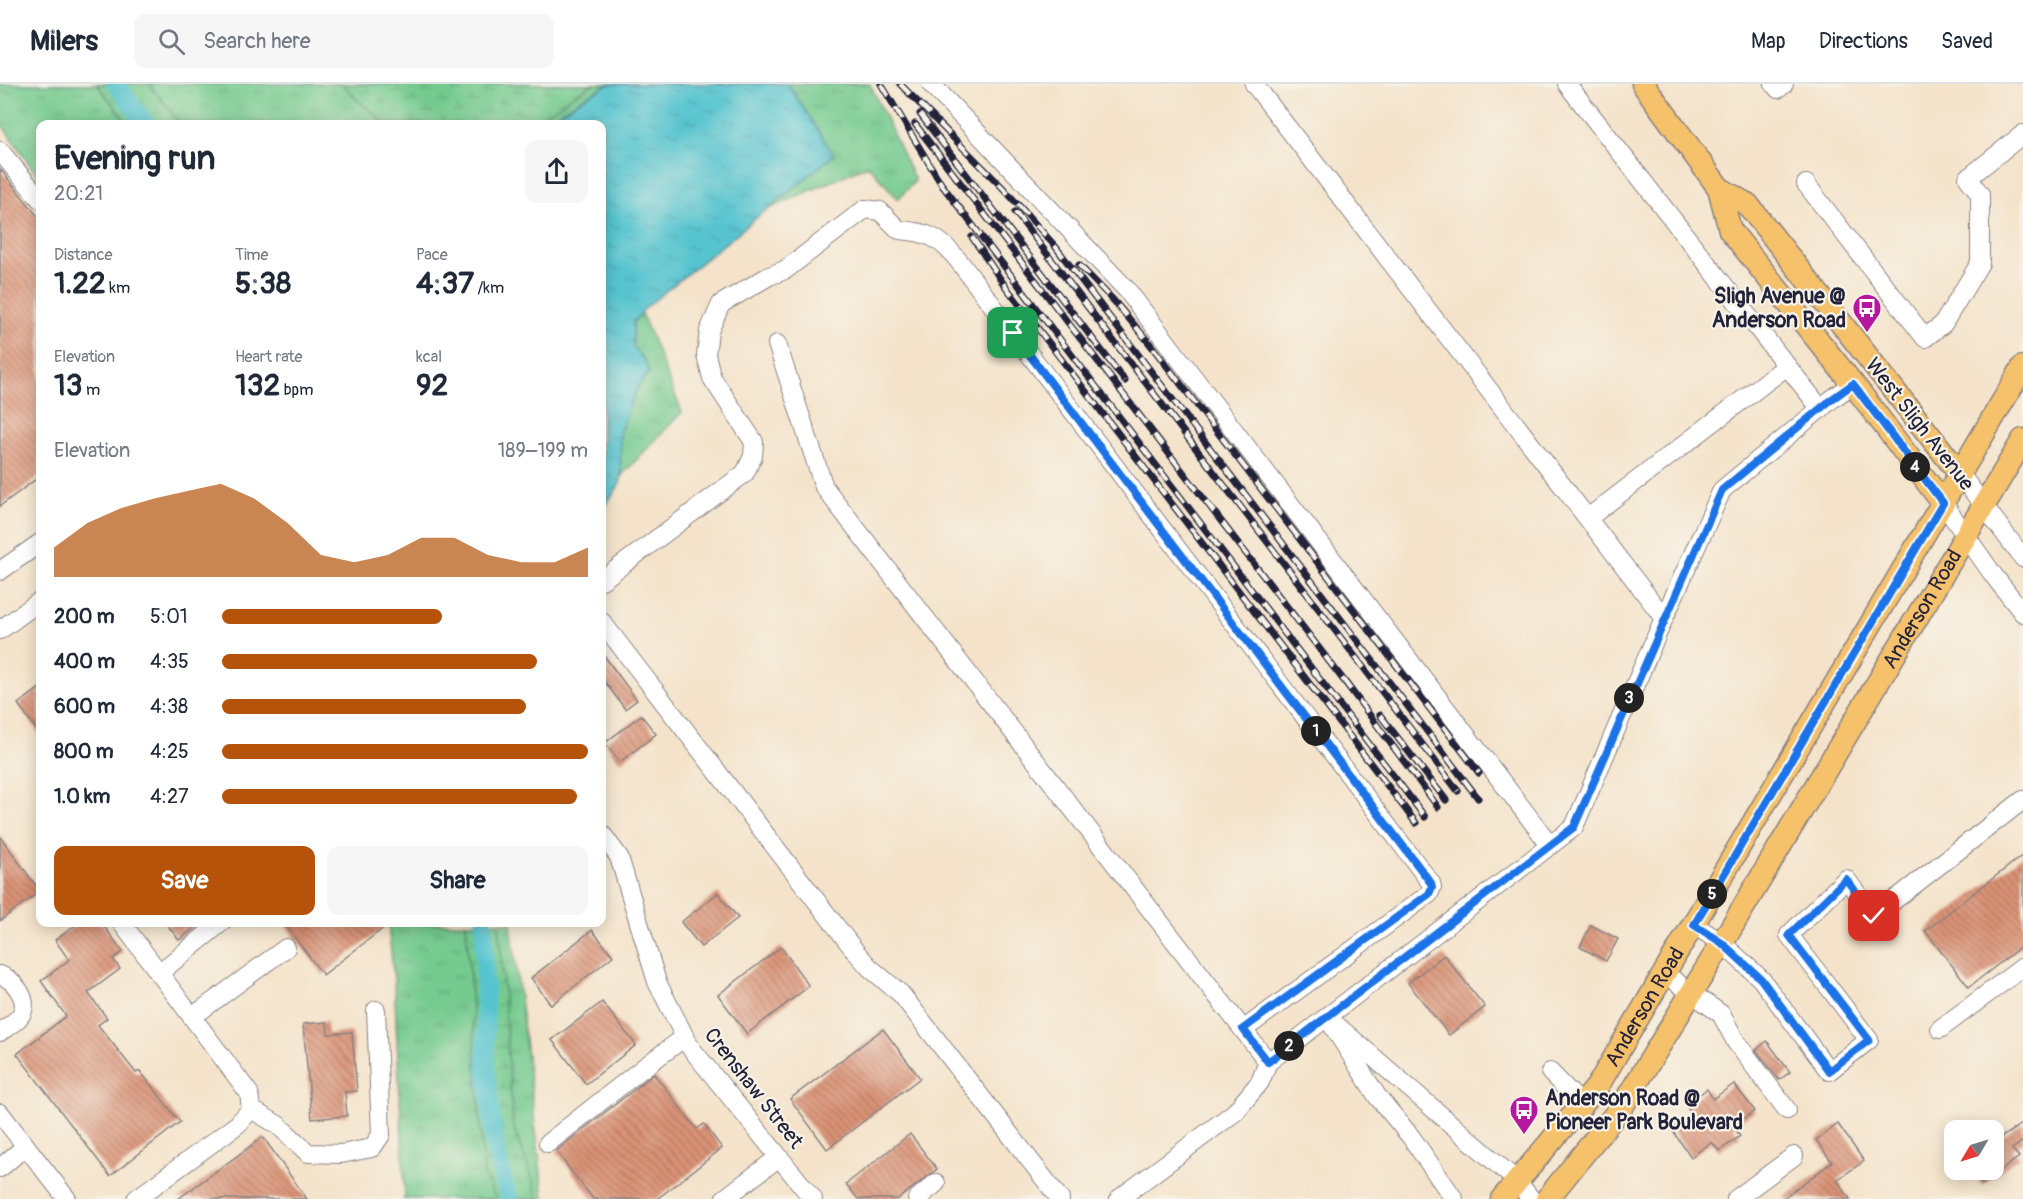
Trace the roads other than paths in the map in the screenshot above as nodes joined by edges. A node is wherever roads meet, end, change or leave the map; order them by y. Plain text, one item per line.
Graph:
1 (932, 84) edge
2 (1254, 84) edge
3 (1568, 84) edge
4 (1643, 84) edge
5 (1774, 84) edge
6 (1784, 84) edge
7 (2023, 134) edge
8 (0, 151) edge
9 (1806, 184) dead end
10 (1719, 188) junction
11 (36, 194) edge
12 (777, 344) dead end
13 (1787, 366) junction
14 (2023, 367) edge
15 (1853, 384) junction
16 (1821, 409) junction
17 (2023, 440) edge
18 (1960, 474) junction
19 (1943, 503) junction
20 (1984, 507) junction
21 (1587, 518) junction
22 (1966, 537) junction
23 (36, 546) edge
24 (2023, 558) edge
25 (0, 571) edge
26 (606, 577) edge
27 (36, 604) edge
28 (2023, 613) edge
29 (1664, 618) junction
30 (606, 627) edge
31 (0, 630) edge
32 (2023, 800) edge
33 (606, 839) edge
34 (1550, 845) junction
35 (1694, 925) junction
36 (125, 927) edge
37 (216, 927) edge
38 (1722, 943) junction
39 (286, 948) dead end
40 (2023, 967) edge
41 (159, 973) junction
42 (1665, 974) junction
43 (0, 975) edge
44 (1692, 992) junction
45 (376, 1010) dead end
46 (192, 1017) junction
47 (1327, 1017) junction
48 (1243, 1029) junction
49 (1940, 1029) dead end
50 (0, 1032) edge
51 (685, 1037) junction
52 (1268, 1062) junction
53 (1550, 1072) dead end
54 (1582, 1105) junction
55 (251, 1109) junction
56 (1787, 1110) dead end
57 (0, 1113) edge
58 (548, 1143) dead end
59 (26, 1146) junction
60 (1794, 1156) dead end
61 (779, 1157) junction
62 (0, 1168) edge
63 (1517, 1181) junction
64 (936, 1184) dead end
65 (67, 1199) edge
66 (136, 1199) edge
67 (724, 1199) edge
68 (813, 1199) edge
69 (917, 1199) edge
70 (1060, 1199) edge
71 (1119, 1199) edge
72 (1454, 1199) edge
73 (1502, 1199) edge
74 (1532, 1199) edge
75 (1547, 1199) edge
76 (1736, 1199) edge

1 - 34 street
2 - 21 street
3 - 13 street
4 - 10 main road, West Sligh Avenue
5 - 6 street
7 - 9 street
8 - 11 street
10 - 15 main road, West Sligh Avenue
10 - 18 main road, West Sligh Avenue
12 - 48 street
13 - 16 street
13 - 21 street
14 - 18 main road, Anderson Road
15 - 16 street
15 - 19 main road, West Sligh Avenue
16 - 29 street
17 - 20 main road, Anderson Road
18 - 19 main road, Anderson Road
18 - 20 street, West Sligh Avenue
19 - 22 street, West Sligh Avenue
19 - 35 main road, Anderson Road
20 - 22 main road, Anderson Road
20 - 24 street, West Sligh Avenue
21 - 29 street
22 - 28 street, West Sligh Avenue
22 - 38 main road, Anderson Road
23 - 25 street
26 - 48 street
27 - 31 street
29 - 34 street
30 - 70 street
32 - 38 street
33 - 51 street, Crenshaw Street
34 - 47 street
35 - 38 street
35 - 42 main road, Anderson Road
36 - 41 street
37 - 41 street
38 - 44 main road, Anderson Road
39 - 46 street
40 - 49 street
41 - 46 street
42 - 44 street
42 - 54 main road, Anderson Road
43 - 50 street
44 - 56 street
44 - 75 main road, Anderson Road
45 - 55 street
46 - 55 street
47 - 52 street
47 - 63 street
47 - 72 street
48 - 52 street
51 - 58 street
51 - 61 street, Crenshaw Street
52 - 71 street
53 - 54 street
54 - 63 main road, Anderson Road
55 - 66 street
57 - 59 street
59 - 62 street
59 - 65 street
60 - 76 street
61 - 67 street
61 - 68 street, Crenshaw Street
63 - 73 main road, Anderson Road
63 - 74 street
64 - 69 street

